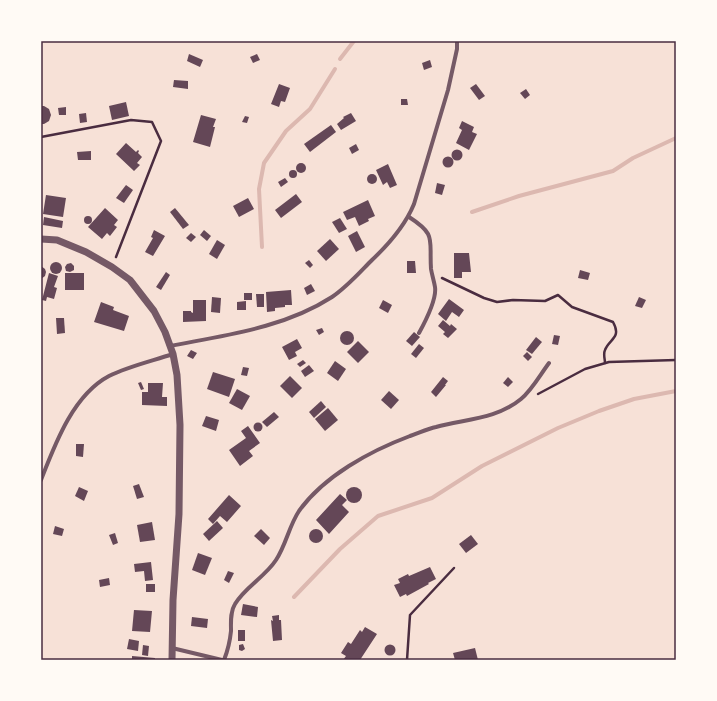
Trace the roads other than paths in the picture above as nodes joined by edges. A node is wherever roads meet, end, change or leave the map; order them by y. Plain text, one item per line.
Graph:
1 (457, 41) edge
2 (409, 217) junction
3 (41, 239) edge
4 (419, 333) dead end
5 (170, 346) junction
6 (173, 354) junction
7 (549, 363) dead end
8 (41, 480) edge
9 (172, 648) junction
10 (172, 660) edge
11 (223, 660) edge

1 - 2 street
2 - 4 street
2 - 5 street
3 - 5 street
5 - 6 street
6 - 8 street
6 - 9 street
7 - 11 street
9 - 10 street
9 - 11 street

